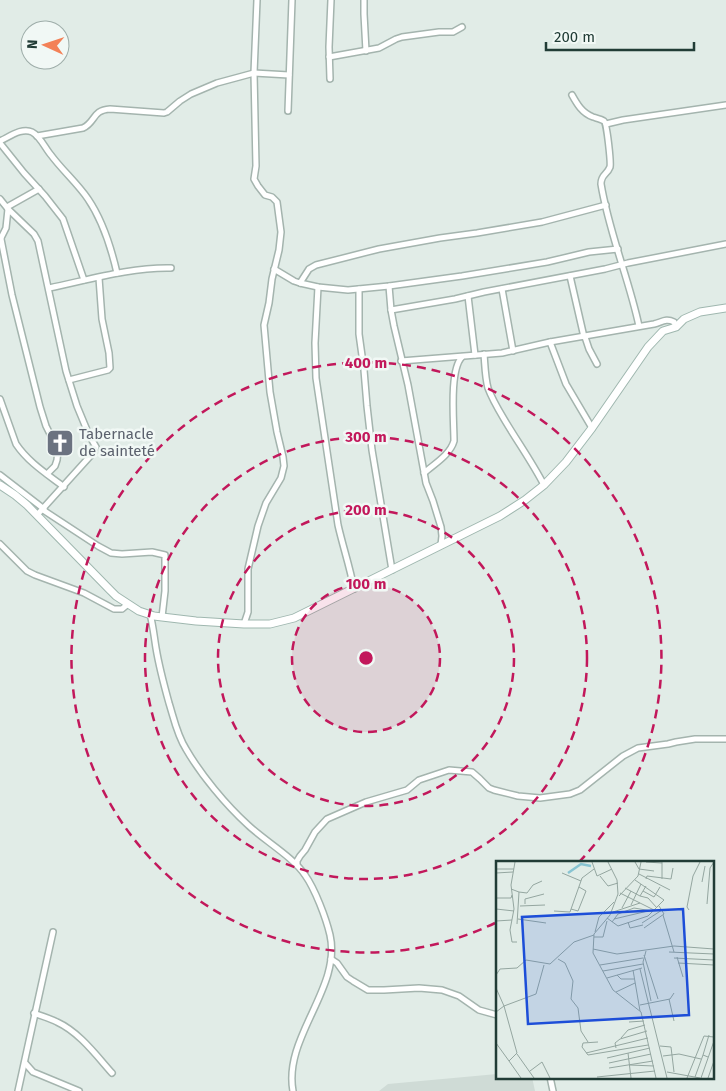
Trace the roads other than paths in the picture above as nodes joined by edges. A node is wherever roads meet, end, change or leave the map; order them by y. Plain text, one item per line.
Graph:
1 (258, 0) edge
2 (292, 0) edge
3 (331, 0) edge
4 (364, 0) edge
5 (462, 27) dead end
6 (366, 51) junction
7 (329, 56) junction
8 (254, 73) junction
9 (289, 75) junction
10 (330, 79) dead end
11 (572, 95) dead end
12 (726, 106) edge
13 (288, 111) dead end
14 (606, 124) junction
15 (37, 136) junction
16 (0, 142) edge
17 (39, 189) junction
18 (0, 199) edge
19 (606, 205) junction
20 (7, 208) junction
21 (1, 239) edge
22 (726, 244) edge
23 (618, 249) junction
24 (623, 265) junction
25 (171, 268) dead end
26 (274, 269) junction
27 (117, 273) junction
28 (570, 276) junction
29 (99, 278) junction
30 (84, 280) junction
31 (300, 283) junction
32 (389, 286) junction
33 (318, 287) junction
34 (49, 288) junction
35 (359, 289) junction
36 (502, 289) junction
37 (468, 296) junction
38 (726, 308) edge
39 (391, 310) junction
40 (639, 326) junction
41 (676, 326) junction
42 (584, 337) junction
43 (550, 342) junction
44 (513, 351) junction
45 (484, 354) junction
46 (475, 355) junction
47 (462, 357) junction
48 (402, 360) junction
49 (597, 364) dead end
50 (69, 380) junction
51 (0, 398) edge
52 (592, 428) junction
53 (424, 473) junction
54 (47, 474) junction
55 (0, 475) edge
56 (0, 485) edge
57 (544, 485) junction
58 (64, 487) junction
59 (41, 511) junction
60 (0, 544) edge
61 (441, 545) junction
62 (392, 570) junction
63 (354, 589) junction
64 (128, 604) junction
65 (150, 614) junction
66 (162, 617) junction
67 (244, 624) junction
68 (726, 739) edge
69 (300, 856) junction
70 (290, 859) junction
71 (297, 865) junction
72 (53, 932) dead end
73 (331, 959) junction
74 (34, 1013) junction
75 (496, 1015) edge
76 (25, 1063) junction
77 (112, 1073) dead end
78 (550, 1078) edge
79 (18, 1091) edge
80 (79, 1091) edge
81 (293, 1091) edge
82 (553, 1091) edge

1 - 8 street
2 - 9 street
3 - 7 street
4 - 6 street
5 - 6 street
6 - 7 street
7 - 10 street
8 - 9 street
8 - 15 street
8 - 26 street
9 - 13 street
11 - 14 street
12 - 14 street
14 - 19 street
15 - 16 street
15 - 27 street
16 - 17 street
17 - 20 street
17 - 30 street
18 - 20 street
19 - 23 street
19 - 31 street
20 - 21 street
20 - 34 street
21 - 54 street
22 - 24 street
23 - 24 street
23 - 32 street
24 - 28 street
24 - 40 street
25 - 27 street
26 - 31 street
26 - 67 street
27 - 29 street
28 - 36 street
28 - 42 street
29 - 30 street
29 - 50 street
30 - 34 street
31 - 33 street
32 - 35 street
32 - 39 street
33 - 35 street
33 - 63 street
34 - 50 street
35 - 62 street
36 - 37 street
36 - 44 street
37 - 39 street
37 - 46 street
38 - 41 main road
39 - 48 street
40 - 41 street
40 - 42 street
41 - 52 main road
42 - 43 street
42 - 49 street
43 - 44 street
43 - 52 street
44 - 45 street
45 - 46 street
45 - 57 street
46 - 47 street
47 - 48 street
47 - 53 street
48 - 53 street
50 - 58 street
51 - 54 street
52 - 57 main road
53 - 61 street
54 - 58 street
55 - 59 street
56 - 59 main road
57 - 61 main road
58 - 59 street
59 - 64 main road
59 - 66 street
60 - 64 street
61 - 62 main road
62 - 63 main road
63 - 67 main road
64 - 65 main road
65 - 66 main road
65 - 70 street
66 - 67 main road
68 - 69 street
69 - 70 street
69 - 71 street
70 - 71 street
71 - 73 street
72 - 74 street
73 - 75 street
73 - 81 street
74 - 76 street
74 - 77 street
76 - 79 street
76 - 80 street
78 - 82 street

